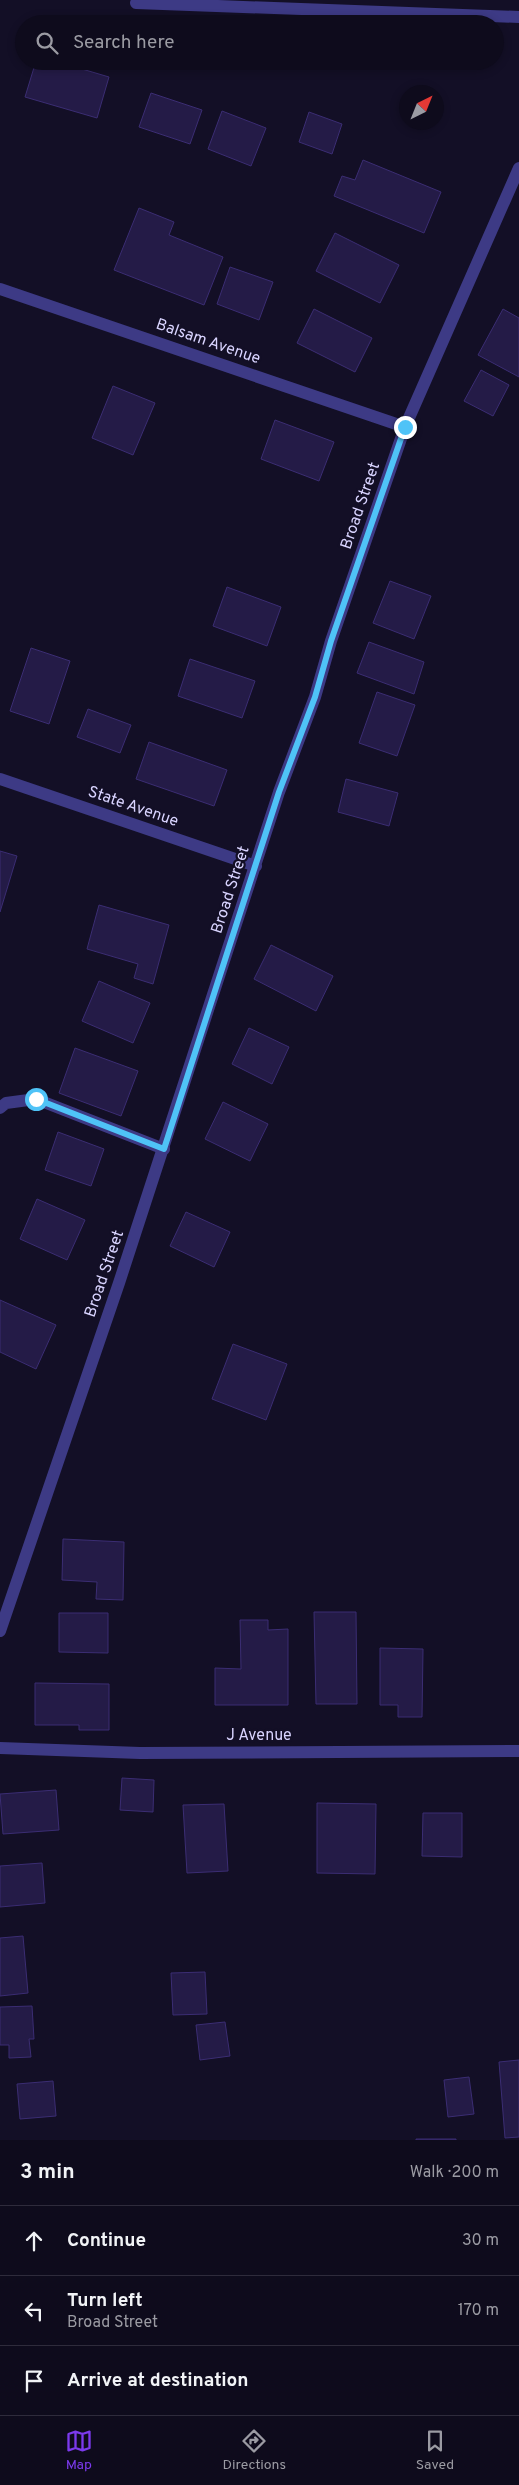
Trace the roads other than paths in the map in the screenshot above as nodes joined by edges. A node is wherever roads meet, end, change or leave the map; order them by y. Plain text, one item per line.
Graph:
1 (136, 3) dead end
2 (464, 15) edge
3 (504, 16) edge
4 (519, 17) edge
5 (519, 168) edge
6 (0, 289) edge
7 (405, 427) junction
8 (0, 779) edge
9 (256, 866) junction
10 (0, 1108) edge
11 (164, 1149) junction
12 (0, 1631) edge
13 (0, 1748) edge
14 (519, 1751) edge

1 - 2 street
3 - 4 street
5 - 7 street, Broad Street
6 - 7 street, Balsam Avenue
7 - 9 street, Broad Street
8 - 9 street, State Avenue
9 - 11 street, Broad Street
10 - 11 street
11 - 12 street, Broad Street
13 - 14 street, J Avenue

